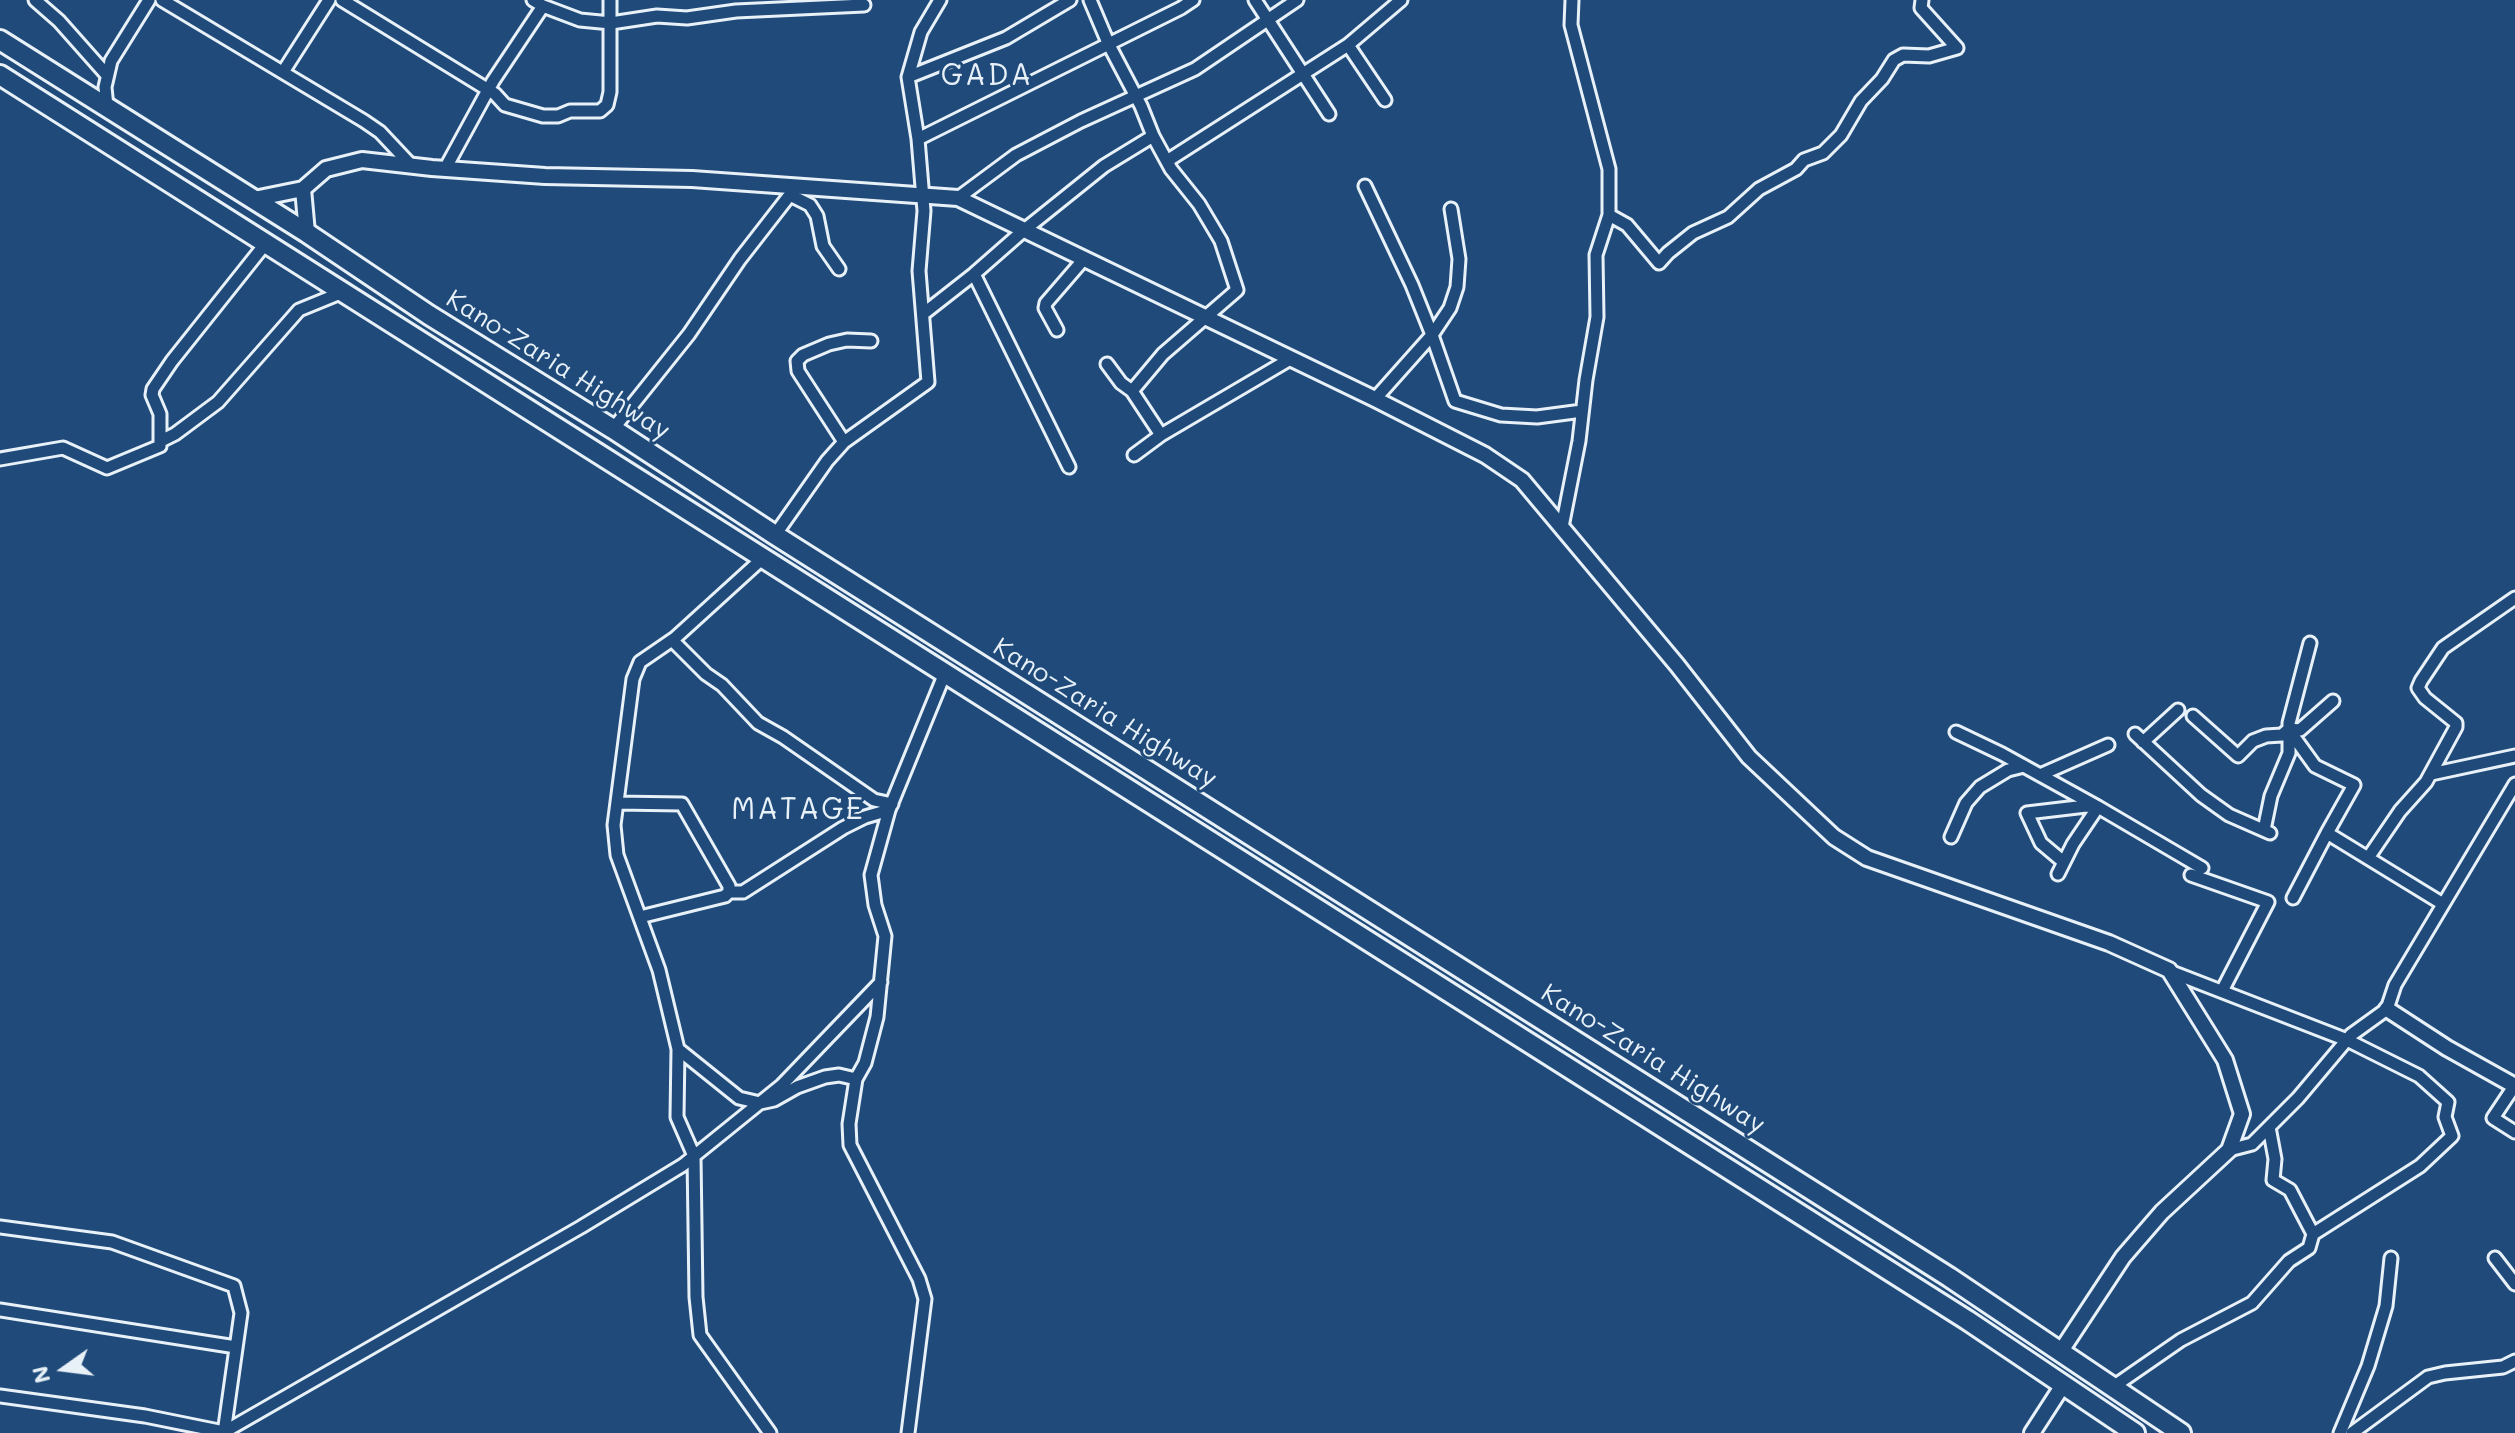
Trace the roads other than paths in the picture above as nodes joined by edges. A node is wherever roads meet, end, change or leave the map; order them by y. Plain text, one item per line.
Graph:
1 (149, 0) edge
2 (162, 0) edge
3 (329, 0) edge
4 (342, 0) edge
5 (610, 0) edge
6 (940, 0) edge
7 (1070, 0) edge
8 (1090, 0) edge
9 (1193, 0) edge
10 (1255, 0) edge
11 (1297, 0) edge
12 (1401, 0) edge
13 (1572, 0) edge
14 (1922, 0) edge
15 (38, 1) edge
16 (538, 3) edge
17 (864, 5) dead end
18 (1267, 19) junction
19 (611, 23) junction
20 (0, 40) edge
21 (1109, 45) junction
22 (1348, 45) junction
23 (283, 72) junction
24 (106, 74) junction
25 (1303, 74) junction
26 (0, 75) edge
27 (908, 77) junction
28 (488, 90) junction
29 (1136, 97) junction
30 (1385, 100) dead end
31 (107, 107) junction
32 (1329, 114) dead end
33 (1153, 136) junction
34 (918, 139) junction
35 (1167, 161) junction
36 (410, 164) junction
37 (445, 169) junction
38 (1365, 186) dead end
39 (303, 189) junction
40 (793, 191) junction
41 (921, 194) junction
42 (958, 198) junction
43 (254, 199) junction
44 (1451, 209) dead end
45 (1609, 215) junction
46 (1023, 231) junction
47 (307, 233) junction
48 (266, 243) junction
49 (1084, 259) junction
50 (839, 269) dead end
51 (974, 274) junction
52 (343, 292) junction
53 (923, 314) junction
54 (429, 315) junction
55 (1206, 317) junction
56 (1057, 330) dead end
57 (1432, 335) junction
58 (415, 337) junction
59 (871, 341) dead end
60 (1292, 358) junction
61 (1107, 364) dead end
62 (1132, 391) junction
63 (1375, 399) junction
64 (1582, 411) junction
65 (613, 429) junction
66 (1161, 435) junction
67 (161, 441) junction
68 (844, 442) junction
69 (1134, 455) dead end
70 (0, 459) edge
71 (1069, 467) dead end
72 (1562, 527) junction
73 (775, 535) junction
74 (763, 558) junction
75 (2515, 598) edge
76 (672, 640) junction
77 (2310, 643) dead end
78 (945, 673) junction
79 (2333, 701) dead end
80 (2178, 710) dead end
81 (2193, 716) dead end
82 (2289, 729) junction
83 (1956, 732) dead end
84 (2108, 745) dead end
85 (2515, 756) edge
86 (2024, 766) junction
87 (2431, 774) junction
88 (2040, 775) junction
89 (2515, 784) edge
90 (617, 803) junction
91 (890, 807) junction
92 (2098, 807) junction
93 (2327, 833) junction
94 (1951, 837) dead end
95 (2368, 858) junction
96 (2060, 859) dead end
97 (2058, 874) dead end
98 (729, 892) junction
99 (2293, 898) dead end
100 (2443, 904) junction
101 (640, 917) junction
102 (2169, 970) junction
103 (881, 982) junction
104 (2222, 991) junction
105 (2387, 1009) junction
106 (2347, 1040) junction
107 (678, 1049) junction
108 (856, 1079) junction
109 (2515, 1086) edge
110 (760, 1103) junction
111 (2269, 1127) junction
112 (2515, 1132) edge
113 (2229, 1150) junction
114 (694, 1156) junction
115 (0, 1227) edge
116 (2313, 1234) junction
117 (2391, 1258) dead end
118 (2495, 1258) dead end
119 (2515, 1284) edge
120 (0, 1310) edge
121 (236, 1347) junction
122 (2061, 1351) junction
123 (2515, 1361) edge
124 (2063, 1385) junction
125 (2113, 1387) junction
126 (0, 1396) edge
127 (224, 1433) edge
128 (770, 1433) edge
129 (908, 1433) edge
130 (2032, 1433) edge
131 (2135, 1433) edge
132 (2181, 1433) edge
133 (2340, 1433) edge
134 (2352, 1433) edge

1 - 24 street
2 - 23 street
3 - 23 street
4 - 28 street
5 - 19 street
6 - 27 street
7 - 27 street
8 - 21 street
9 - 21 street
10 - 18 street
11 - 18 street
12 - 22 street
13 - 45 street
14 - 45 street
15 - 24 street
16 - 19 street
16 - 28 street
17 - 19 street
18 - 25 street
18 - 29 street
19 - 28 street
20 - 31 highway, Kano-Zaria Highway
21 - 29 street
21 - 34 street
22 - 25 street
22 - 30 street
23 - 36 street
24 - 31 street
25 - 32 street
25 - 35 street
26 - 48 highway, Kano-Zaria Highway
27 - 34 street
28 - 37 street
29 - 33 street
29 - 42 street
31 - 43 highway, Kano-Zaria Highway
33 - 35 street
33 - 46 street
34 - 41 street
35 - 55 street
36 - 37 street
36 - 39 street
37 - 40 street
38 - 57 street
39 - 43 street
39 - 47 street
40 - 41 street
40 - 50 street
40 - 65 street
41 - 42 street
41 - 53 street
42 - 46 street
43 - 47 highway, Kano-Zaria Highway
44 - 57 street
45 - 64 street
46 - 49 street
46 - 51 street
47 - 54 highway, Kano-Zaria Highway
48 - 52 highway, Kano-Zaria Highway
48 - 67 street
49 - 55 street
49 - 56 street
51 - 53 street
51 - 71 street
52 - 58 highway, Kano-Zaria Highway
52 - 67 street
53 - 68 street
54 - 58 highway
54 - 65 highway, Kano-Zaria Highway
55 - 60 street
55 - 62 street
57 - 63 street
57 - 64 street
58 - 74 highway, Kano-Zaria Highway
59 - 68 street
60 - 63 street
60 - 66 street
61 - 62 street
62 - 66 street
63 - 72 street
64 - 72 street
65 - 73 highway, Kano-Zaria Highway
66 - 69 street
67 - 70 street
68 - 73 street
72 - 102 street
73 - 122 highway, Kano-Zaria Highway
74 - 76 street
74 - 78 highway, Kano-Zaria Highway
75 - 87 street
76 - 90 street
76 - 91 street
77 - 82 street
78 - 91 street
78 - 124 highway, Kano-Zaria Highway
79 - 82 street
80 - 82 street
81 - 82 street
82 - 93 street
83 - 86 street
84 - 88 street
85 - 87 street
86 - 88 street
86 - 94 street
87 - 95 street
88 - 92 street
89 - 100 street
90 - 98 street
90 - 101 street
91 - 98 street
91 - 103 street
92 - 96 street
92 - 97 street
92 - 104 street
93 - 95 street
93 - 99 street
95 - 100 street
98 - 101 street
100 - 105 street
101 - 107 street
102 - 104 street
102 - 113 street
103 - 108 street
103 - 110 street
104 - 106 street
105 - 106 street
105 - 109 street
106 - 111 street
106 - 116 street
107 - 110 street
107 - 114 street
108 - 110 street
108 - 129 street
109 - 112 street
110 - 114 street
111 - 113 street
111 - 116 street
113 - 122 street
114 - 127 street
114 - 128 street
115 - 121 street
116 - 125 street
117 - 133 street
118 - 119 street
120 - 121 street
121 - 127 street
122 - 125 highway, Kano-Zaria Highway
123 - 134 street
124 - 130 street
124 - 131 highway, Kano-Zaria Highway
125 - 132 highway, Kano-Zaria Highway
126 - 127 street

